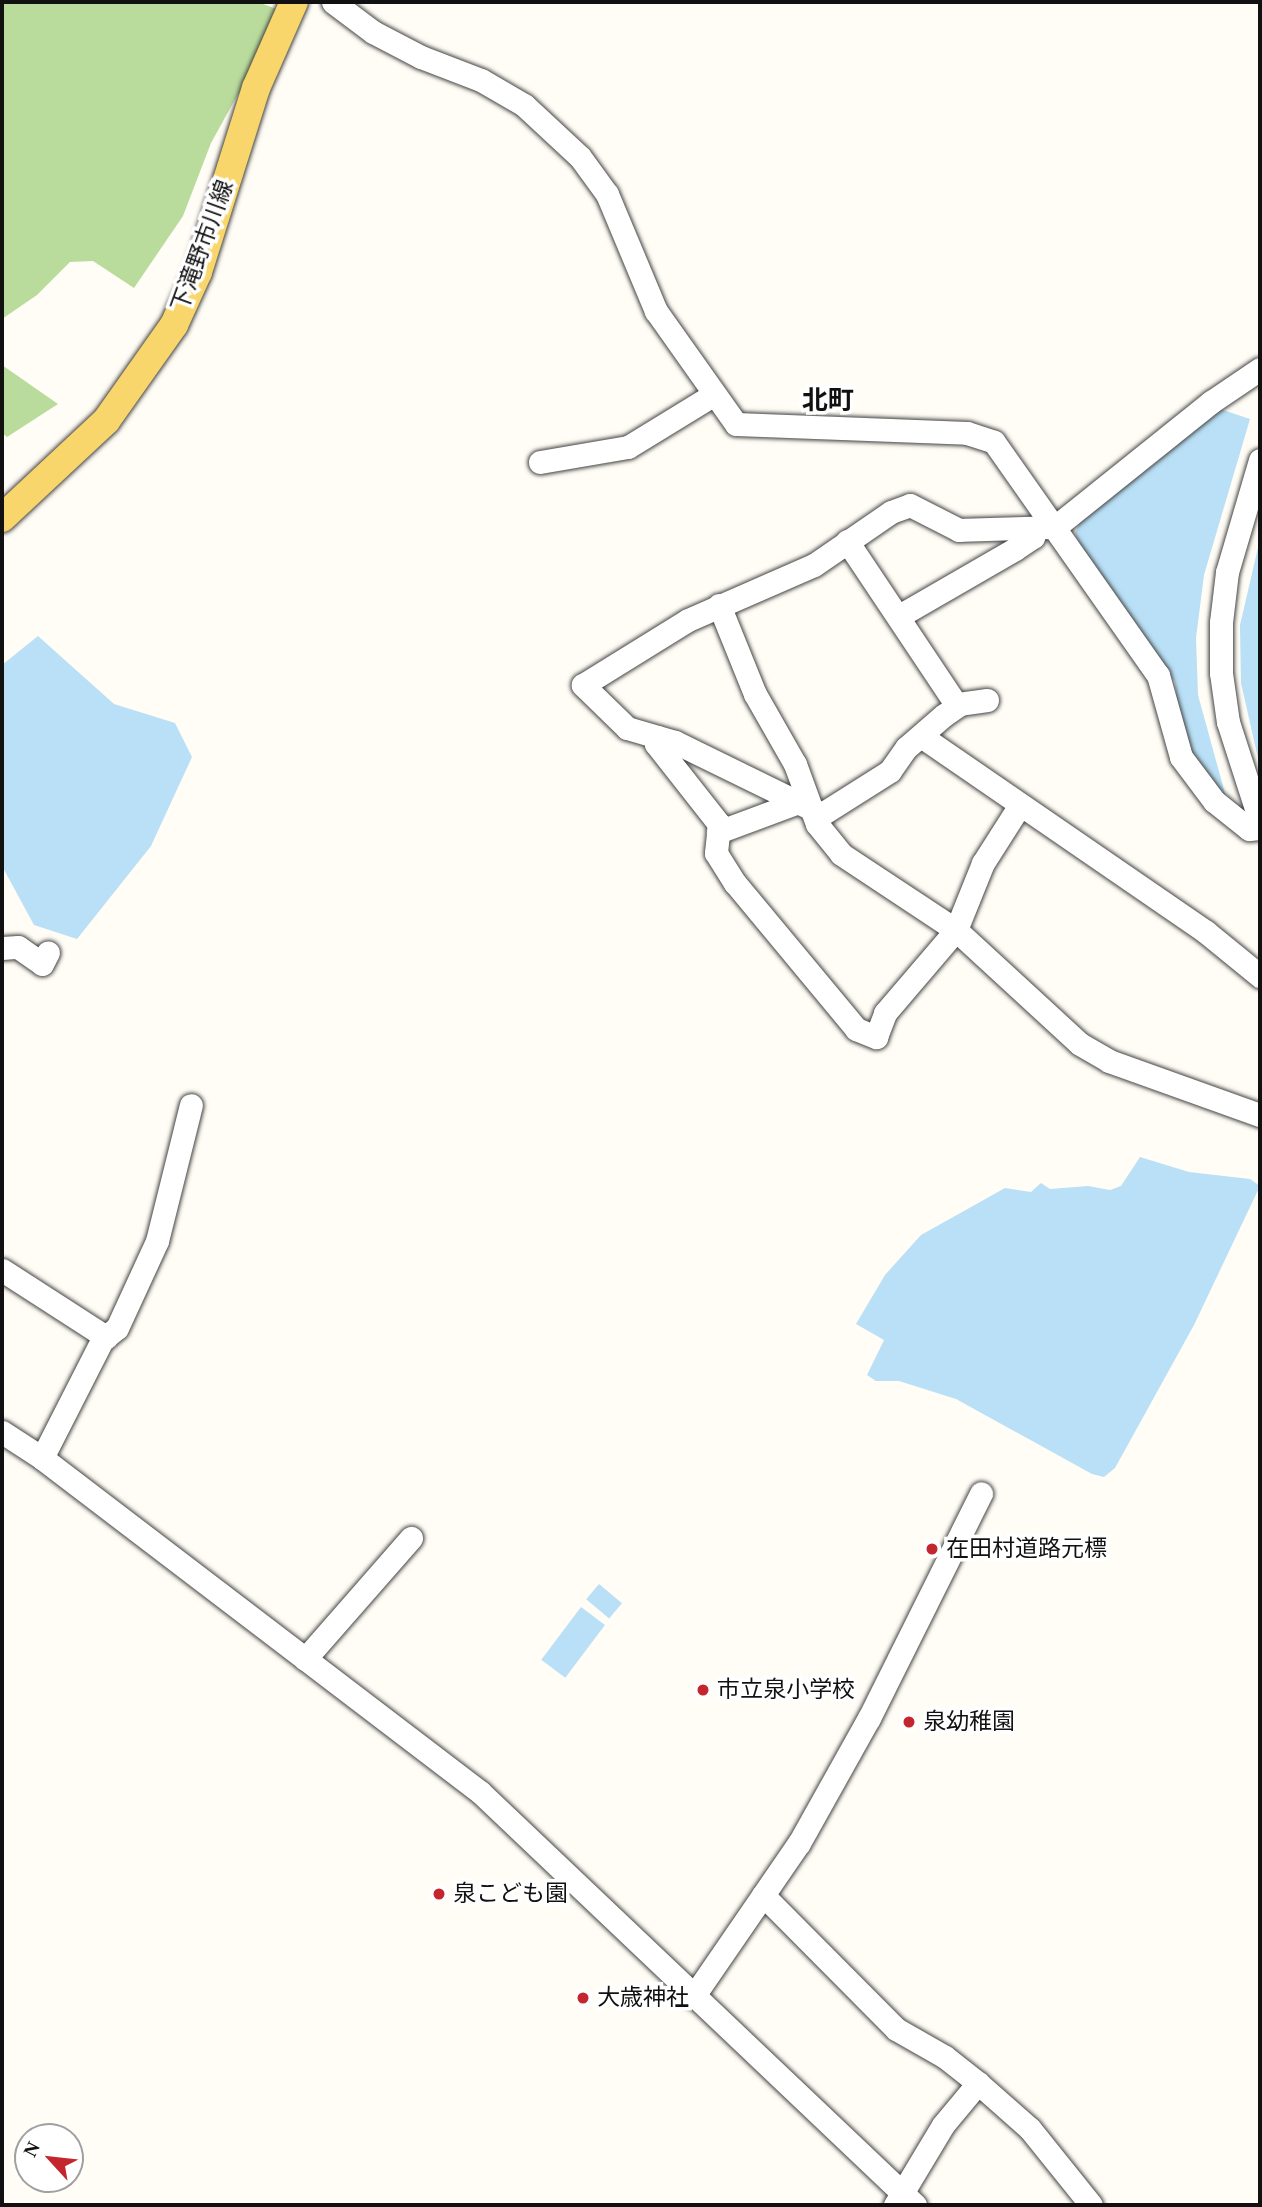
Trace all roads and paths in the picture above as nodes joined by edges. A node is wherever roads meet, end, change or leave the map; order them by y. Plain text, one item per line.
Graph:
1 (333, 2) edge
2 (286, 4) edge
3 (1260, 369) edge
4 (713, 395) junction
5 (1260, 460) edge
6 (540, 462) dead end
7 (2, 518) edge
8 (1055, 527) junction
9 (1032, 529) junction
10 (848, 541) junction
11 (719, 605) junction
12 (899, 616) junction
13 (987, 700) dead end
14 (957, 706) junction
15 (921, 736) junction
16 (657, 737) junction
17 (1020, 804) junction
18 (804, 808) junction
19 (1260, 821) edge
20 (1260, 828) edge
21 (718, 832) junction
22 (956, 930) junction
23 (2, 948) edge
24 (48, 952) dead end
25 (1260, 976) edge
26 (191, 1105) dead end
27 (1260, 1115) edge
28 (2, 1270) edge
29 (106, 1337) junction
30 (2, 1432) edge
31 (43, 1458) junction
32 (981, 1493) dead end
33 (411, 1538) dead end
34 (305, 1659) junction
35 (763, 1895) junction
36 (692, 1997) junction
37 (978, 2083) junction
38 (904, 2201) edge
39 (1091, 2205) edge

1 - 4 street
2 - 7 main road, 下滝野市川線
3 - 8 street
4 - 6 street
4 - 8 street
5 - 19 street
8 - 9 street
8 - 20 street
9 - 10 street
9 - 12 street
10 - 11 street
10 - 12 street
11 - 16 street
11 - 18 street
12 - 14 street
13 - 14 street
14 - 15 street
15 - 17 street
15 - 18 street
16 - 18 street
16 - 21 street
17 - 22 street
17 - 25 street
18 - 21 street
18 - 22 street
21 - 22 street
22 - 27 street
23 - 24 street
26 - 29 street
28 - 29 street
29 - 31 street
30 - 31 street
31 - 34 street
32 - 35 street
33 - 34 street
34 - 36 street
35 - 36 street
35 - 37 street
36 - 38 street
37 - 38 street
37 - 39 street

